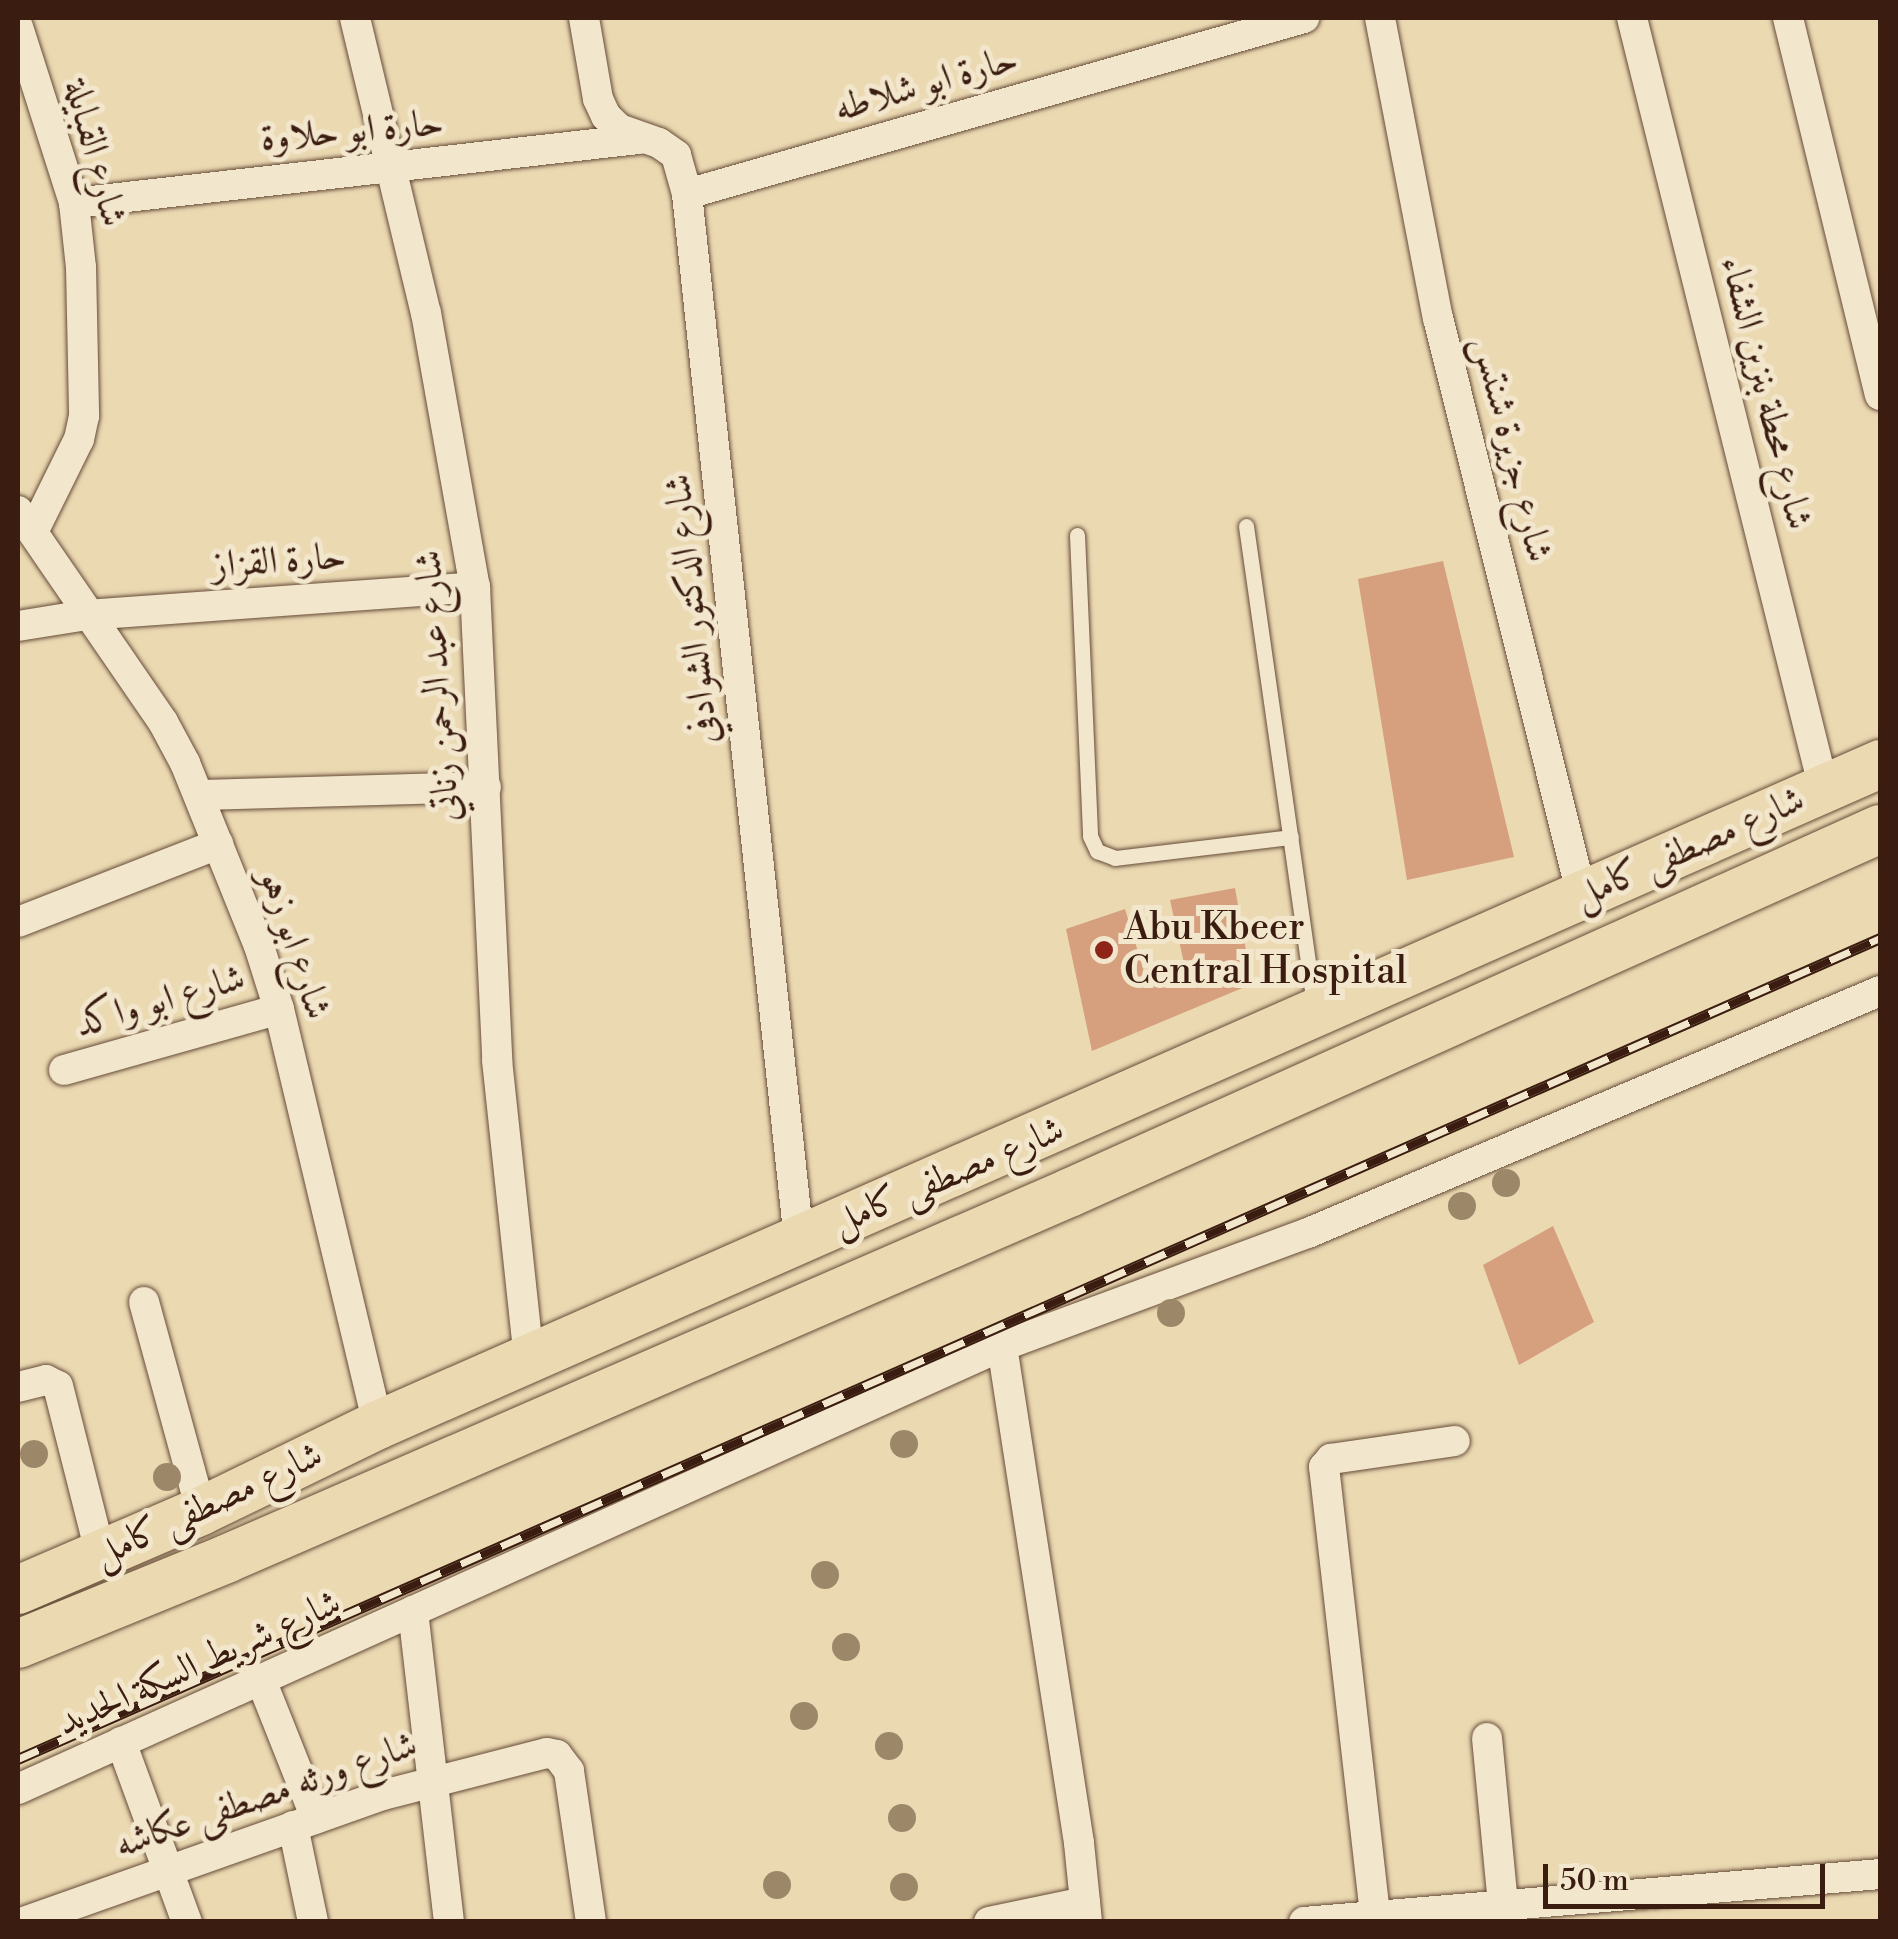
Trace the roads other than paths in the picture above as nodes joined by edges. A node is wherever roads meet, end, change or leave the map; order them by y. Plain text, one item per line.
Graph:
1 (355, 18) edge
2 (584, 18) edge
3 (1304, 18) edge
4 (1380, 18) edge
5 (1632, 18) edge
6 (1788, 18) edge
7 (18, 27) edge
8 (638, 138) junction
9 (389, 170) junction
10 (686, 194) junction
11 (74, 204) junction
12 (1880, 395) edge
13 (26, 521) edge
14 (1246, 526) dead end
15 (1078, 535) dead end
16 (476, 587) junction
17 (87, 615) junction
18 (18, 626) edge
19 (1880, 764) edge
20 (486, 788) junction
21 (1824, 789) junction
22 (199, 795) junction
23 (1880, 829) edge
24 (1291, 838) junction
25 (218, 844) junction
26 (1582, 896) junction
27 (18, 922) edge
28 (1880, 991) edge
29 (279, 1009) junction
30 (1315, 1014) junction
31 (64, 1070) dead end
32 (1043, 1135) junction
33 (1070, 1193) junction
34 (799, 1240) junction
35 (144, 1302) dead end
36 (1002, 1346) junction
37 (529, 1360) junction
38 (18, 1387) edge
39 (378, 1426) junction
40 (1455, 1441) dead end
41 (201, 1511) junction
42 (102, 1556) junction
43 (18, 1590) edge
44 (413, 1611) junction
45 (18, 1644) edge
46 (261, 1680) junction
47 (1488, 1738) dead end
48 (122, 1742) junction
49 (435, 1778) junction
50 (18, 1788) edge
51 (305, 1822) junction
52 (169, 1870) junction
53 (1880, 1874) edge
54 (1503, 1905) junction
55 (1086, 1912) edge
56 (1359, 1918) edge
57 (24, 1922) edge
58 (187, 1922) edge
59 (314, 1922) edge
60 (449, 1922) edge
61 (591, 1922) edge
62 (989, 1922) edge
63 (1304, 1922) edge

1 - 9 street, شارع عبد الرحمن زناتي
2 - 8 street, شارع الدكتور الشوادفي
3 - 10 street, حارة ابو شلاطه
4 - 26 street, شارع جزيرة شنتس
5 - 21 street, شارع محطة بنزين الشفاء
6 - 12 street
7 - 11 street, شارع القبايلة
8 - 9 street, حارة ابو حلاوة
8 - 10 street, شارع الدكتور الشوادفي
9 - 11 street, حارة ابو حلاوة
9 - 16 street, شارع عبد الرحمن زناتي
10 - 34 street, شارع الدكتور الشوادفي
11 - 13 street, شارع القبايلة
13 - 17 street, شارع ابو زهو
14 - 24 lane
15 - 24 lane
16 - 17 street, حارة القزاز
16 - 20 street, شارع عبد الرحمن زناتي
17 - 18 street, حارة القزاز
17 - 22 street, شارع ابو زهو
19 - 21 main road, شارع مصطفى كامل
20 - 22 street
20 - 37 street, شارع عبد الرحمن زناتي
21 - 26 main road, شارع مصطفى كامل
22 - 25 street, شارع ابو زهو
23 - 33 main road, شارع مصطفى كامل
24 - 30 lane
25 - 27 street
25 - 29 street, شارع ابو زهو
26 - 30 main road, شارع مصطفى كامل
28 - 36 street, شارع شريط السكة الحديد
29 - 31 street, شارع ابو واكد
29 - 39 street, شارع ابو زهو
30 - 32 main road, شارع مصطفى كامل
32 - 33 main road
32 - 34 main road, شارع مصطفى كامل
33 - 45 main road, شارع مصطفى كامل
34 - 37 main road, شارع مصطفى كامل
35 - 41 street
36 - 44 street, شارع شريط السكة الحديد
36 - 55 street
37 - 39 main road, شارع مصطفى كامل
38 - 42 street
39 - 41 main road, شارع مصطفى كامل
40 - 56 street
41 - 42 main road, شارع مصطفى كامل
42 - 43 main road, شارع مصطفى كامل
44 - 46 street, شارع شريط السكة الحديد
44 - 49 street
46 - 48 street, شارع شريط السكة الحديد
46 - 51 street
47 - 54 street
48 - 50 street, شارع شريط السكة الحديد
48 - 52 street
49 - 51 street, شارع ورثه مصطفى عكاشه
49 - 60 street
49 - 61 street, شارع ورثه مصطفى عكاشه
51 - 52 street, شارع ورثه مصطفى عكاشه
51 - 59 street
52 - 57 street, شارع ورثه مصطفى عكاشه
52 - 58 street
53 - 54 street
54 - 56 street
55 - 62 street
56 - 63 street

